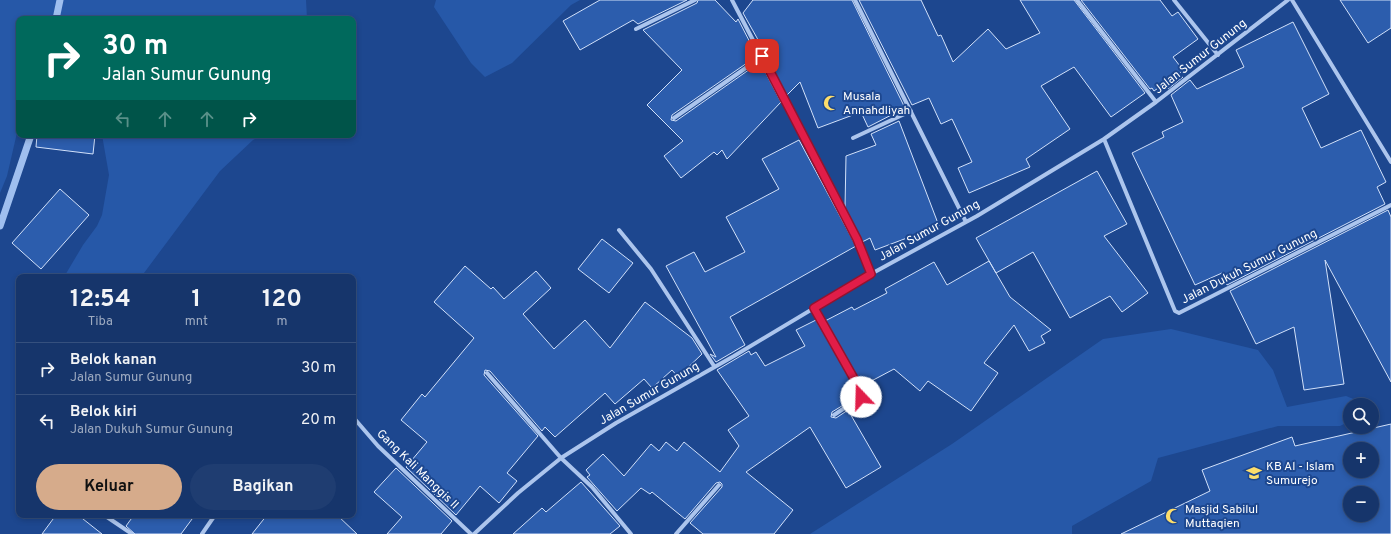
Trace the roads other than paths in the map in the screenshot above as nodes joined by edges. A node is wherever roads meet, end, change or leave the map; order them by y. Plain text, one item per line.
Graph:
1 (695, 0) edge
2 (732, 0) edge
3 (855, 0) edge
4 (1078, 0) edge
5 (1174, 0) edge
6 (1288, 0) edge
7 (1292, 0) edge
8 (636, 29) dead end
9 (1218, 55) junction
10 (762, 56) junction
11 (1156, 102) junction
12 (911, 111) junction
13 (674, 118) dead end
14 (853, 138) dead end
15 (1104, 139) junction
16 (1391, 162) edge
17 (1391, 205) edge
18 (966, 222) junction
19 (619, 230) dead end
20 (871, 274) junction
21 (814, 308) junction
22 (714, 366) junction
23 (487, 373) dead end
24 (834, 415) dead end
25 (356, 420) edge
26 (561, 458) junction
27 (719, 485) dead end
28 (108, 518) edge
29 (213, 518) edge
30 (132, 534) edge
31 (202, 534) edge
32 (473, 534) edge
33 (631, 534) edge
34 (676, 534) edge

1 - 8 street
2 - 10 street
3 - 12 street
4 - 11 street
5 - 9 street
6 - 9 street, Jalan Sumur Gunung
7 - 16 street
9 - 11 street, Jalan Sumur Gunung
10 - 13 street
10 - 20 street
11 - 15 street, Jalan Sumur Gunung
12 - 14 street
12 - 18 street
15 - 17 street, Jalan Dukuh Sumur Gunung
15 - 18 street, Jalan Sumur Gunung
18 - 20 street, Jalan Sumur Gunung
19 - 22 street
20 - 21 street, Jalan Sumur Gunung
21 - 22 street, Jalan Sumur Gunung
21 - 24 street
22 - 26 street, Jalan Sumur Gunung
23 - 26 street
25 - 32 street, Gang Kali Manggis II
26 - 32 street, Jalan Sumur Gunung
26 - 33 street
27 - 34 street
28 - 30 street
29 - 31 street

